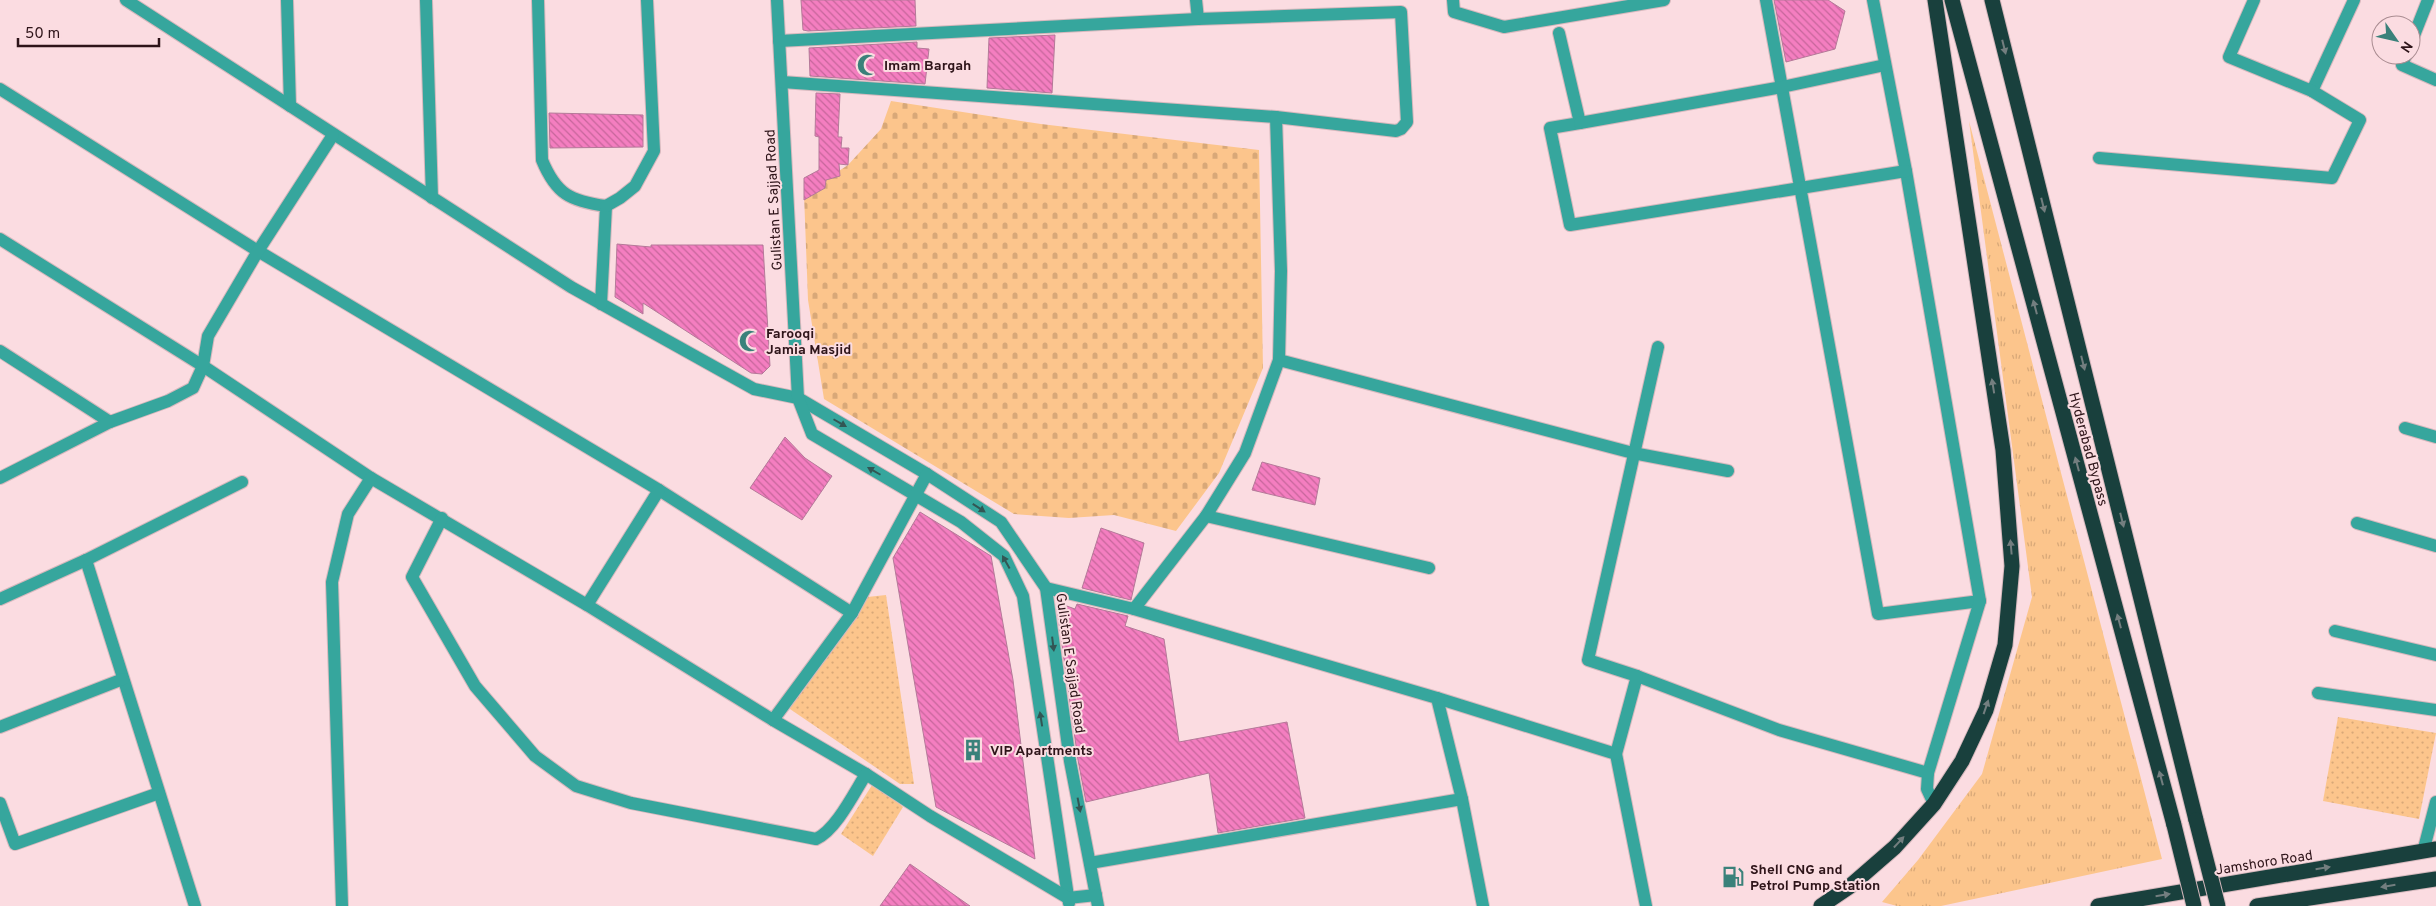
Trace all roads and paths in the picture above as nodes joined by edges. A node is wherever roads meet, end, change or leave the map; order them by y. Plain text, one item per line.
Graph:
1 (126, 0) edge
2 (287, 0) edge
3 (426, 0) edge
4 (538, 0) edge
5 (647, 0) edge
6 (777, 0) edge
7 (1196, 0) edge
8 (1453, 0) edge
9 (1664, 0) edge
10 (1766, 0) edge
11 (1873, 0) edge
12 (1935, 0) edge
13 (1952, 0) edge
14 (1992, 0) edge
15 (2254, 0) edge
16 (2354, 0) edge
17 (2428, 0) edge
18 (1401, 6) edge
19 (2421, 17) edge
20 (1198, 19) junction
21 (1559, 33) dead end
22 (779, 41) junction
23 (1885, 65) junction
24 (2402, 65) edge
25 (2436, 80) edge
26 (782, 82) junction
27 (1782, 87) junction
28 (0, 88) edge
29 (2312, 92) junction
30 (290, 106) junction
31 (1276, 117) junction
32 (1580, 123) junction
33 (333, 135) junction
34 (2099, 158) dead end
35 (1906, 171) junction
36 (1801, 189) junction
37 (432, 198) junction
38 (606, 206) junction
39 (0, 239) edge
40 (258, 251) junction
41 (601, 304) junction
42 (1658, 347) dead end
43 (3, 356) edge
44 (1279, 360) junction
45 (203, 366) junction
46 (798, 398) junction
47 (110, 422) junction
48 (2405, 428) dead end
49 (2436, 437) edge
50 (1633, 453) junction
51 (1728, 472) dead end
52 (927, 474) junction
53 (0, 478) edge
54 (371, 478) junction
55 (242, 482) dead end
56 (659, 490) junction
57 (916, 496) junction
58 (1206, 516) junction
59 (442, 518) junction
60 (2357, 523) dead end
61 (2436, 546) edge
62 (86, 560) junction
63 (1429, 568) dead end
64 (1046, 588) junction
65 (0, 599) edge
66 (1980, 601) junction
67 (587, 605) junction
68 (1134, 609) junction
69 (852, 613) junction
70 (2335, 631) dead end
71 (2436, 655) edge
72 (1637, 676) junction
73 (123, 679) junction
74 (2318, 693) dead end
75 (1437, 698) junction
76 (2436, 710) edge
77 (773, 720) junction
78 (0, 727) edge
79 (1616, 754) junction
80 (866, 774) junction
81 (1928, 774) junction
82 (159, 793) junction
83 (1462, 799) junction
84 (2436, 802) edge
85 (0, 803) edge
86 (1934, 804) junction
87 (2430, 851) edge
88 (1090, 863) junction
89 (2436, 879) edge
90 (1097, 900) edge
91 (1069, 902) edge
92 (195, 906) edge
93 (342, 906) edge
94 (1483, 906) edge
95 (1646, 906) edge
96 (1821, 906) edge
97 (2098, 906) edge
98 (2194, 906) edge
99 (2218, 906) edge
100 (2256, 906) edge

1 - 30 street
2 - 30 street
3 - 37 street
4 - 38 street
5 - 38 street
6 - 22 street, Gulistan E Sajjad Road
7 - 20 street
8 - 9 street
10 - 27 street
11 - 23 street
86 -> 12 highway
98 -> 13 highway, Hyderabad Bypass, bridge
14 -> 99 highway, Hyderabad Bypass, bridge
15 - 29 street
16 - 29 street
17 - 19 street
18 - 20 street
18 - 31 street
20 - 22 street
21 - 32 street
22 - 26 street, Gulistan E Sajjad Road
23 - 27 street
23 - 35 street
24 - 25 street
26 - 31 street
26 - 46 street, Gulistan E Sajjad Road
27 - 32 street
27 - 36 street
28 - 40 street
29 - 34 street
30 - 33 street
31 - 44 street
32 - 36 street
33 - 37 street
33 - 40 street
35 - 36 street
35 - 66 street
36 - 66 street
37 - 41 street
38 - 41 street
39 - 45 street
40 - 45 street
40 - 56 street
41 - 46 street
42 - 50 street
43 - 47 street
44 - 50 street
44 - 58 street
45 - 47 street
45 - 54 street
46 -> 52 street, Gulistan E Sajjad Road
57 -> 46 street, Gulistan E Sajjad Road
47 - 53 street
48 - 49 street
50 - 51 street
50 - 72 street
52 - 57 street
52 -> 64 street, Gulistan E Sajjad Road
54 - 59 street
54 - 93 street
55 - 62 street
56 - 67 street
56 - 69 street
57 - 69 street
91 -> 57 street, Gulistan E Sajjad Road
58 - 63 street
58 - 68 street
59 - 67 street
59 - 80 street
60 - 61 street
62 - 65 street
62 - 73 street
64 - 68 street
64 -> 88 street, Gulistan E Sajjad Road
66 - 81 street
67 - 77 street
68 - 75 street
69 - 77 street
70 - 71 street
72 - 79 street
72 - 81 street
73 - 78 street
73 - 82 street
74 - 76 street
75 - 79 street
75 - 83 street
77 - 80 street
79 - 95 street
80 - 91 street
81 - 86 street
82 - 85 street
82 - 92 street
83 - 88 street
83 - 94 street
84 - 87 street
96 -> 86 highway
97 -> 87 highway, Jamshoro Road
88 - 90 street, Gulistan E Sajjad Road
89 -> 100 highway
90 - 91 street

